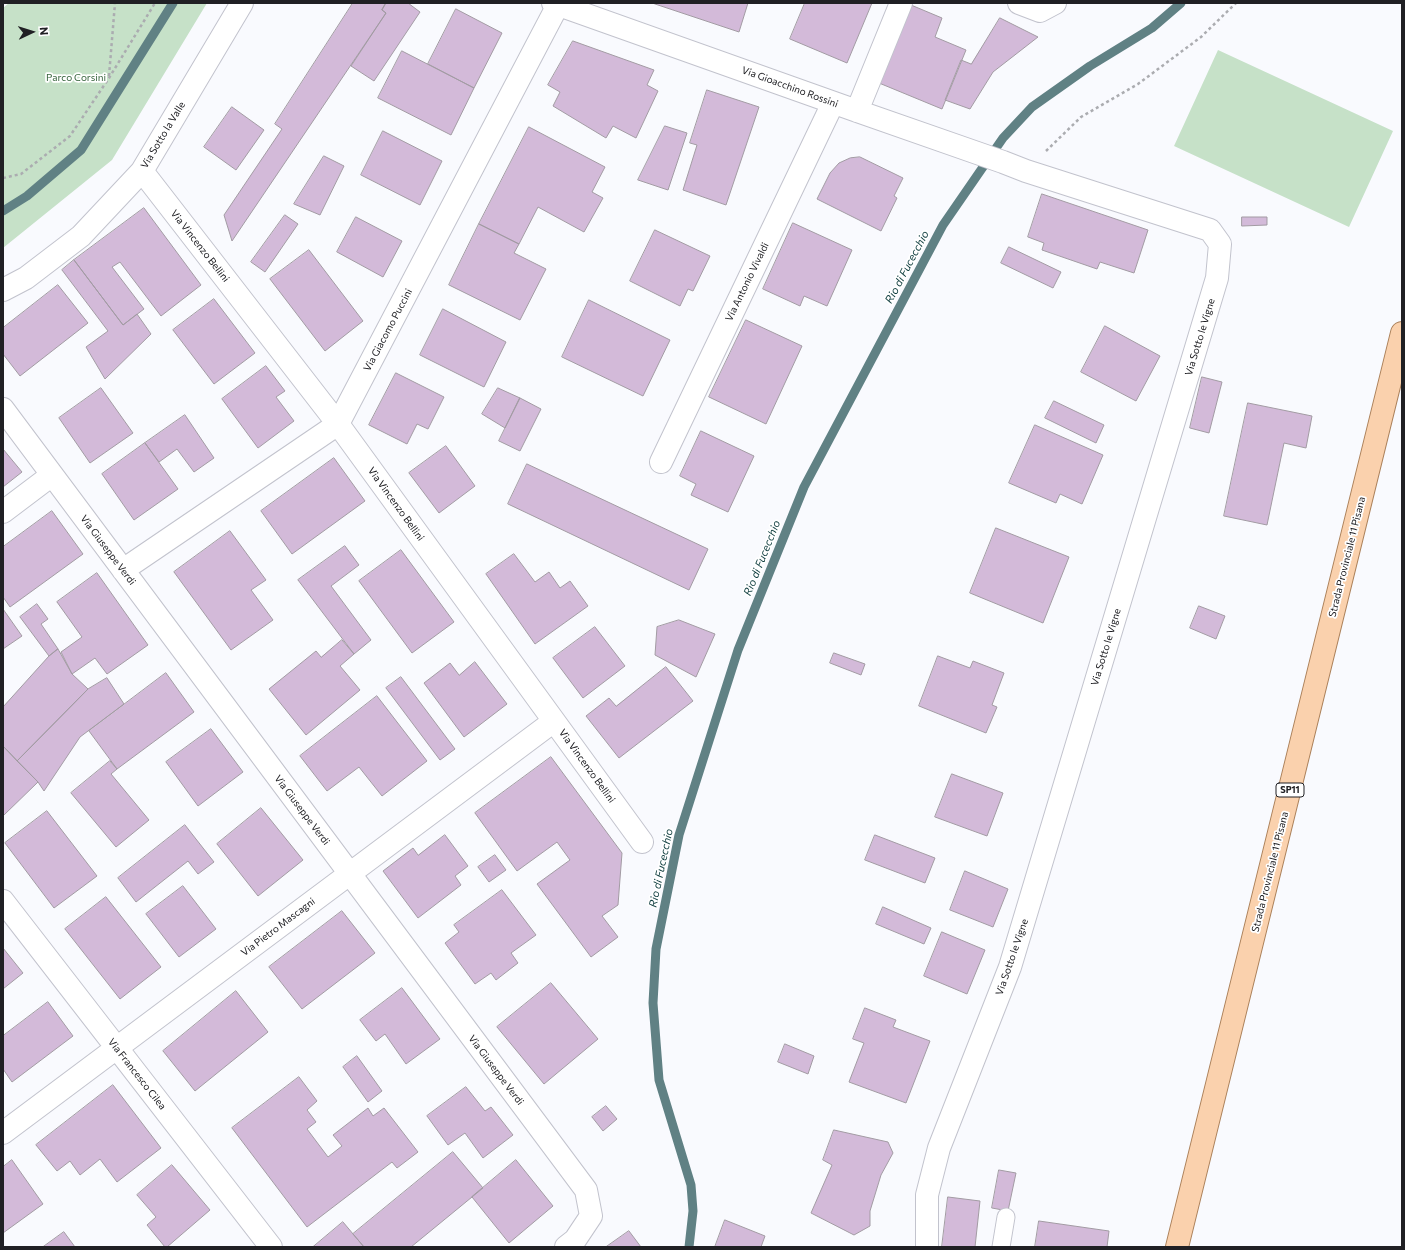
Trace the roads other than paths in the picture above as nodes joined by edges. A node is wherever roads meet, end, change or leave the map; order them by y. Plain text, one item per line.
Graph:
1 (242, 3) edge
2 (901, 3) edge
3 (1019, 3) edge
4 (1054, 3) edge
5 (557, 4) edge
6 (833, 103) junction
7 (857, 111) junction
8 (142, 171) junction
9 (1026, 171) joint
10 (3, 290) edge
11 (1402, 333) edge
12 (3, 409) edge
13 (338, 424) junction
14 (661, 462) dead end
15 (52, 475) junction
16 (3, 512) edge
17 (123, 570) junction
18 (554, 721) junction
19 (642, 842) dead end
20 (349, 874) junction
21 (3, 901) edge
22 (117, 1048) junction
23 (3, 1133) edge
24 (1006, 1217) dead end
25 (272, 1247) edge
26 (566, 1247) edge
27 (927, 1247) edge
28 (1001, 1247) edge
29 (1177, 1247) edge

1 - 8 street, Via Sotto la Valle
2 - 7 street
3 - 4 street
5 - 6 street, Via Gioacchino Rossini
5 - 13 street, Via Giacomo Puccini
6 - 7 street, Via Gioacchino Rossini
6 - 14 street, Via Antonio Vivaldi
7 - 9 street, Via Gioacchino Rossini
8 - 10 street, Via Sotto la Valle
8 - 13 street, Via Vincenzo Bellini
9 - 27 street, Via Sotto le Vigne
11 - 29 main road, Strada Provinciale 11 Pisana / SP11
12 - 15 street, Via Giuseppe Verdi
13 - 17 street, Via Giacomo Puccini
13 - 18 street, Via Vincenzo Bellini
15 - 16 street
15 - 17 street, Via Giuseppe Verdi
17 - 20 street, Via Giuseppe Verdi
18 - 19 street, Via Vincenzo Bellini
18 - 20 street, Via Pietro Mascagni
20 - 22 street, Via Pietro Mascagni
20 - 26 street, Via Giuseppe Verdi
21 - 22 street, Via Francesco Cilea
22 - 23 street, Via Pietro Mascagni
22 - 25 street, Via Francesco Cilea
24 - 28 lane

